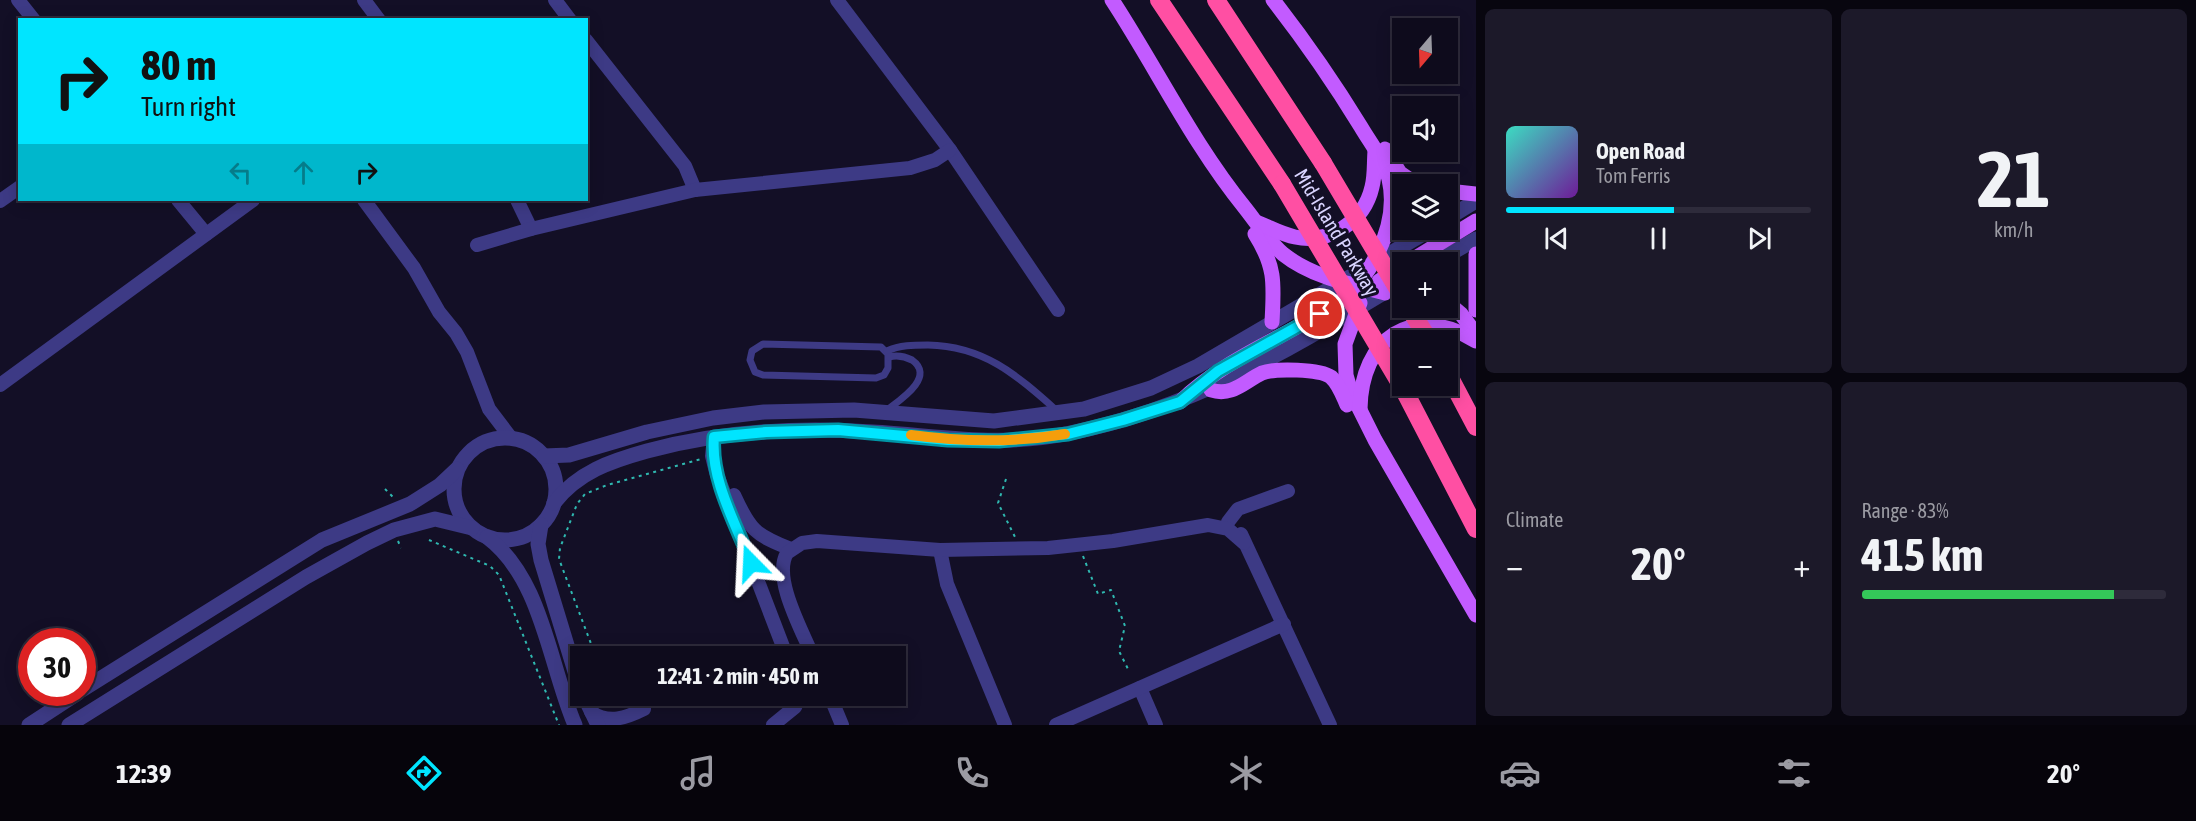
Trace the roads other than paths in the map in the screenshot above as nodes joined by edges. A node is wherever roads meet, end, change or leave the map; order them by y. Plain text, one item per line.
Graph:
1 (18, 0) edge
2 (364, 0) edge
3 (555, 0) edge
4 (837, 0) edge
5 (1112, 0) edge
6 (1159, 0) edge
7 (1216, 0) edge
8 (1273, 0) edge
9 (32, 18) edge
10 (378, 18) edge
11 (568, 18) edge
12 (588, 43) edge
13 (1351, 111) junction
14 (950, 150) junction
15 (1375, 150) junction
16 (1401, 174) edge
17 (18, 188) edge
18 (695, 190) junction
19 (1458, 191) edge
20 (1476, 194) edge
21 (0, 201) edge
22 (179, 201) edge
23 (252, 201) edge
24 (365, 201) edge
25 (517, 201) edge
26 (1476, 201) edge
27 (1246, 209) junction
28 (1458, 212) edge
29 (1476, 221) edge
30 (1256, 222) junction
31 (531, 229) junction
32 (206, 234) junction
33 (1413, 240) edge
34 (1476, 240) edge
35 (477, 245) dead end
36 (1425, 252) edge
37 (1454, 252) edge
38 (1476, 254) edge
39 (1371, 265) junction
40 (1392, 274) edge
41 (1377, 285) edge
42 (1356, 309) junction
43 (1058, 310) dead end
44 (1476, 310) edge
45 (1458, 311) edge
46 (1272, 322) junction
47 (1476, 334) edge
48 (1476, 341) edge
49 (888, 354) junction
50 (0, 385) edge
51 (1211, 390) junction
52 (1458, 393) edge
53 (1180, 402) junction
54 (884, 412) junction
55 (1360, 412) junction
56 (1060, 414) junction
57 (706, 420) junction
58 (1476, 427) edge
59 (712, 437) junction
60 (511, 438) junction
61 (1375, 440) junction
62 (544, 456) junction
63 (457, 469) junction
64 (1288, 491) dead end
65 (734, 495) dead end
66 (554, 503) junction
67 (1228, 522) junction
68 (541, 525) junction
69 (1201, 526) junction
70 (472, 528) junction
71 (1476, 529) edge
72 (487, 537) junction
73 (1244, 543) junction
74 (787, 547) junction
75 (940, 550) junction
76 (1476, 615) edge
77 (1284, 624) junction
78 (783, 646) edge
79 (809, 646) edge
80 (570, 655) edge
81 (96, 681) edge
82 (1140, 688) junction
83 (58, 706) edge
84 (795, 706) edge
85 (834, 706) edge
86 (644, 709) dead end
87 (621, 718) edge
88 (595, 719) edge
89 (29, 725) edge
90 (69, 725) edge
91 (575, 725) edge
92 (773, 725) edge
93 (842, 725) edge
94 (1005, 725) edge
95 (1056, 725) edge
96 (1156, 725) edge
97 (1330, 725) edge

1 - 9 street
2 - 10 street
3 - 11 street
4 - 14 street
5 - 27 main road
6 - 71 highway, Mid-Island Parkway, bridge
7 - 41 highway, Mid-Island Parkway, bridge
8 - 13 main road
12 - 18 street
13 - 15 main road
13 - 16 main road
14 - 18 street
14 - 43 street
15 - 30 main road
15 - 39 main road
17 - 21 street
18 - 31 street
19 - 20 main road
22 - 32 street
23 - 32 street
24 - 60 street
25 - 31 street
26 - 28 street
27 - 30 main road
27 - 46 main road
29 - 36 main road
30 - 41 main road
31 - 35 street
32 - 50 street
33 - 39 street
34 - 37 street
38 - 44 main road
39 - 41 main road
40 - 41 main road
41 - 42 main road
41 - 46 street
41 - 53 main road
42 - 51 street
42 - 55 main road
45 - 47 main road
46 - 56 street
48 - 55 main road
49 - 49 lane
49 - 54 lane
49 - 56 lane
51 - 53 street
51 - 61 main road
52 - 58 highway
53 - 59 street
54 - 56 street
54 - 57 street
55 - 61 main road
57 - 59 street
57 - 62 street
59 - 66 street
59 - 78 street
60 - 62 street
60 - 63 street
61 - 76 main road
62 - 66 street
63 - 70 street
63 - 81 street
64 - 67 street
65 - 74 street
66 - 68 street
67 - 69 street
67 - 73 street
68 - 72 street
68 - 80 street
69 - 73 street
69 - 75 street
70 - 72 street
70 - 90 street
72 - 91 street
73 - 77 street
74 - 75 street
74 - 79 street
75 - 94 street
77 - 82 street
77 - 97 street
82 - 95 street
82 - 96 street
83 - 89 street
84 - 92 street
85 - 93 street
86 - 87 street
87 - 88 street

